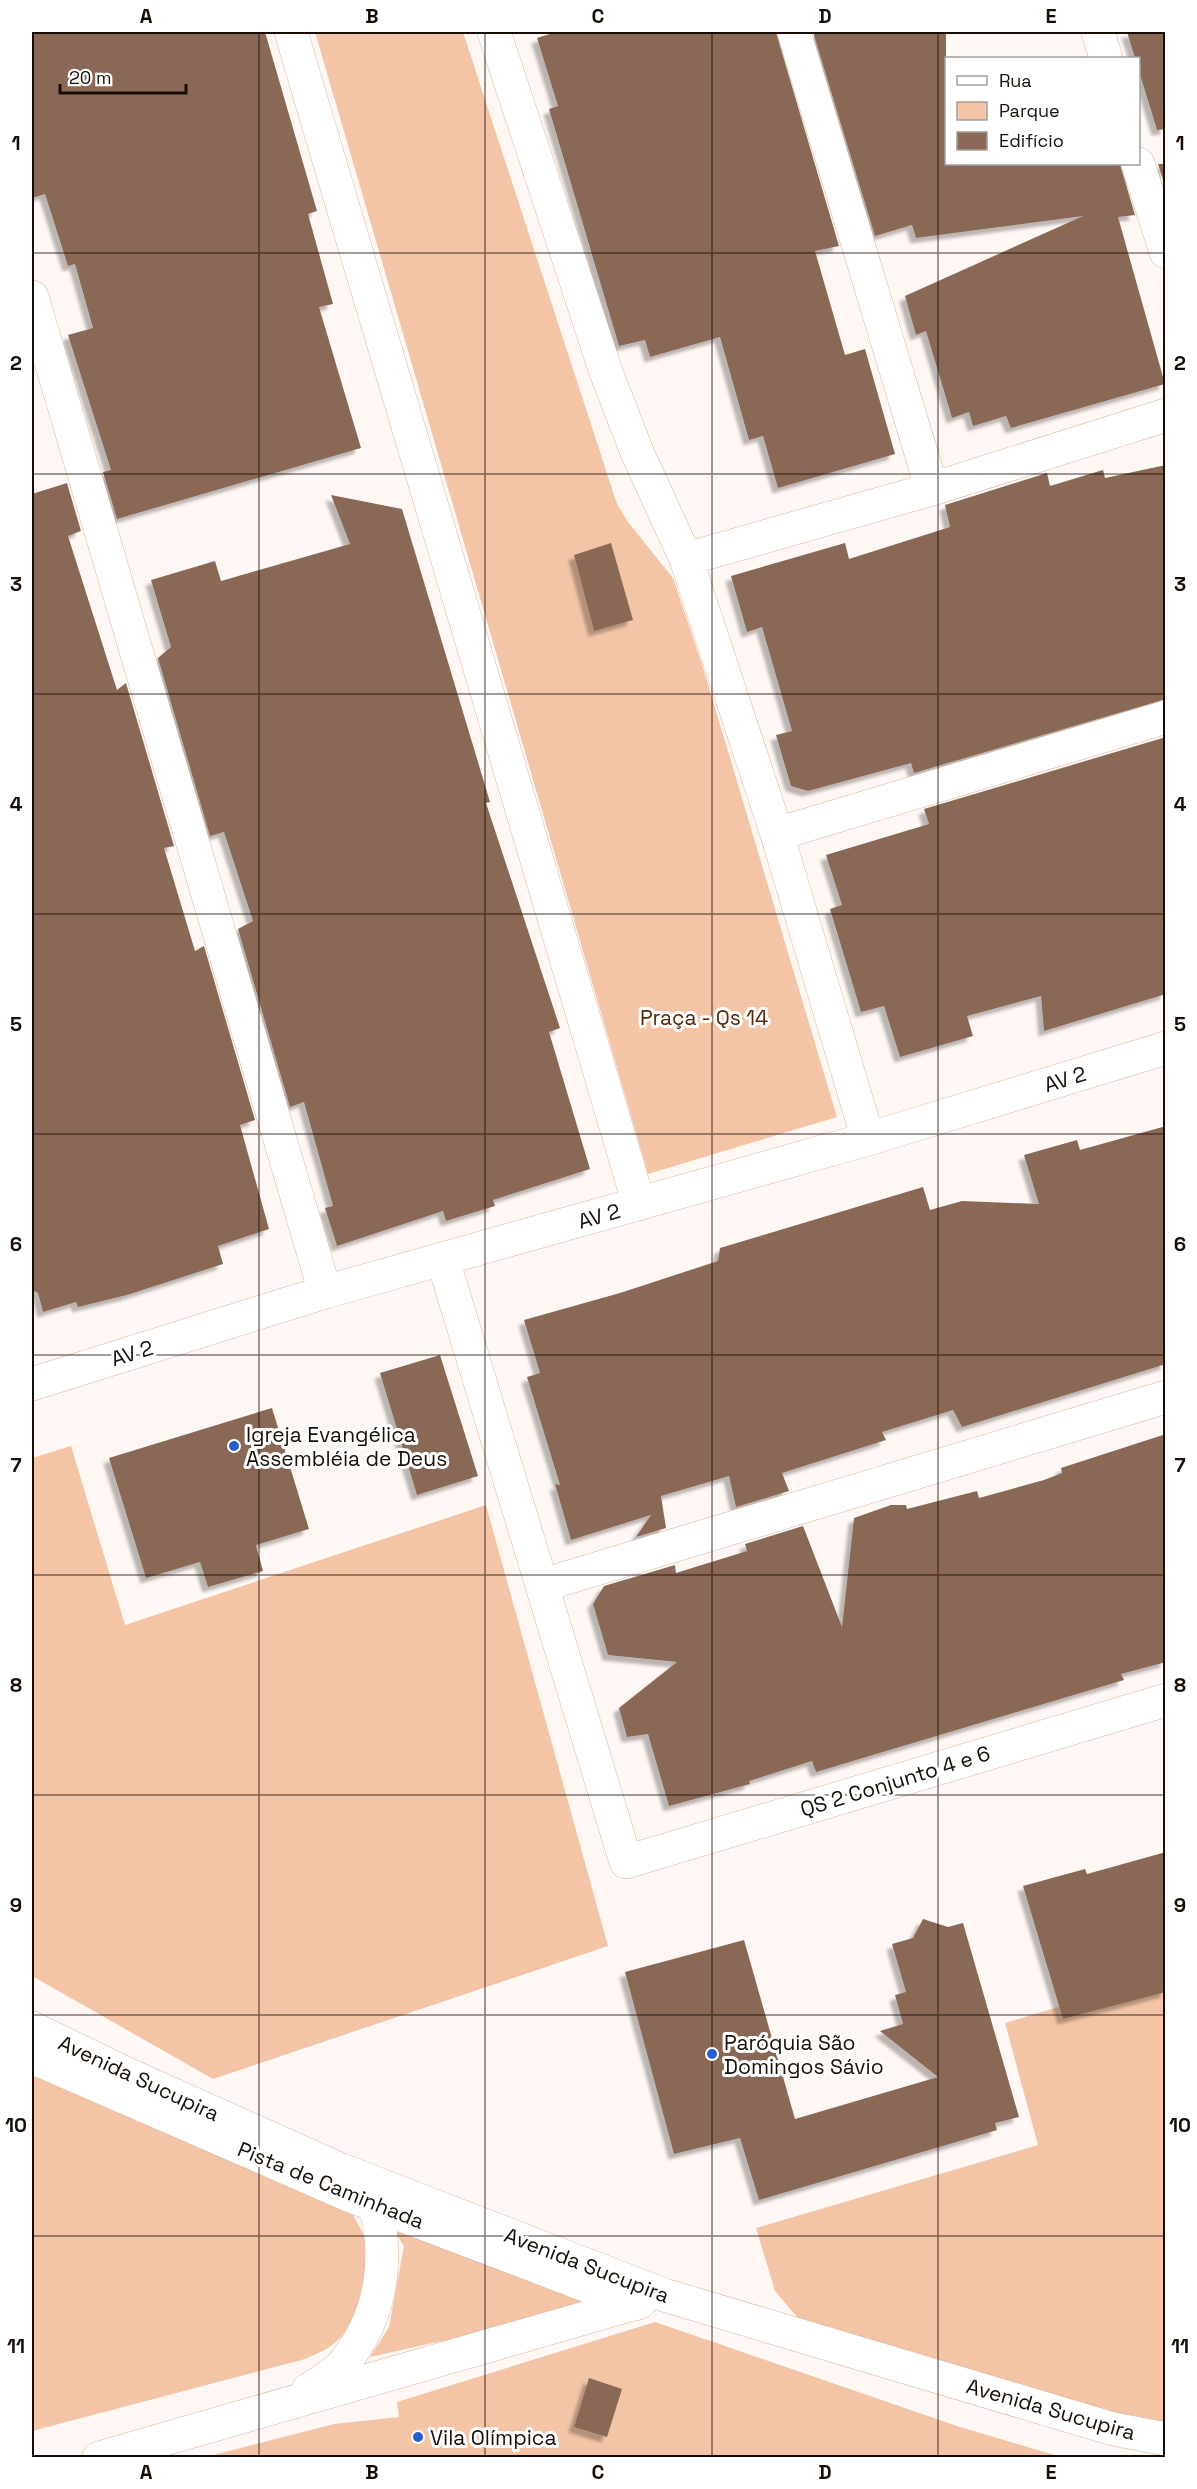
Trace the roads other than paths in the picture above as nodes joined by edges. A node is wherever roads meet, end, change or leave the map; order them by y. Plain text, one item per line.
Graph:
1 (291, 32) edge
2 (494, 32) edge
3 (794, 32) edge
4 (1098, 32) edge
5 (1106, 57) edge
6 (1138, 165) edge
7 (1166, 252) edge
8 (32, 297) edge
9 (1166, 415) edge
10 (932, 489) junction
11 (686, 559) junction
12 (1166, 717) edge
13 (777, 834) junction
14 (1166, 1047) edge
15 (868, 1140) junction
16 (639, 1204) junction
17 (443, 1260) junction
18 (325, 1292) junction
19 (32, 1384) edge
20 (1166, 1397) edge
21 (543, 1585) junction
22 (1166, 1700) edge
23 (32, 2028) edge
24 (32, 2057) edge
25 (361, 2177) junction
26 (376, 2206) junction
27 (650, 2300) junction
28 (292, 2402) junction
29 (1166, 2439) edge
30 (99, 2457) edge

1 - 16 street
2 - 11 street
3 - 10 street
4 - 5 street
6 - 7 street
8 - 18 street
9 - 10 street
10 - 11 street
11 - 13 street
12 - 13 street
13 - 15 street
14 - 15 street, AV 2
15 - 16 street, AV 2
16 - 17 street, AV 2
17 - 18 street, AV 2
17 - 21 street
18 - 19 street, AV 2
20 - 21 street
21 - 22 street, QS 2 Conjunto 4 e 6
23 - 25 street, Avenida Sucupira
24 - 26 street, Pista de Caminhada
25 - 26 street
25 - 27 street, Avenida Sucupira
26 - 27 street, Pista de Caminhada
26 - 28 street
27 - 28 street
27 - 29 street, Avenida Sucupira
28 - 30 street

